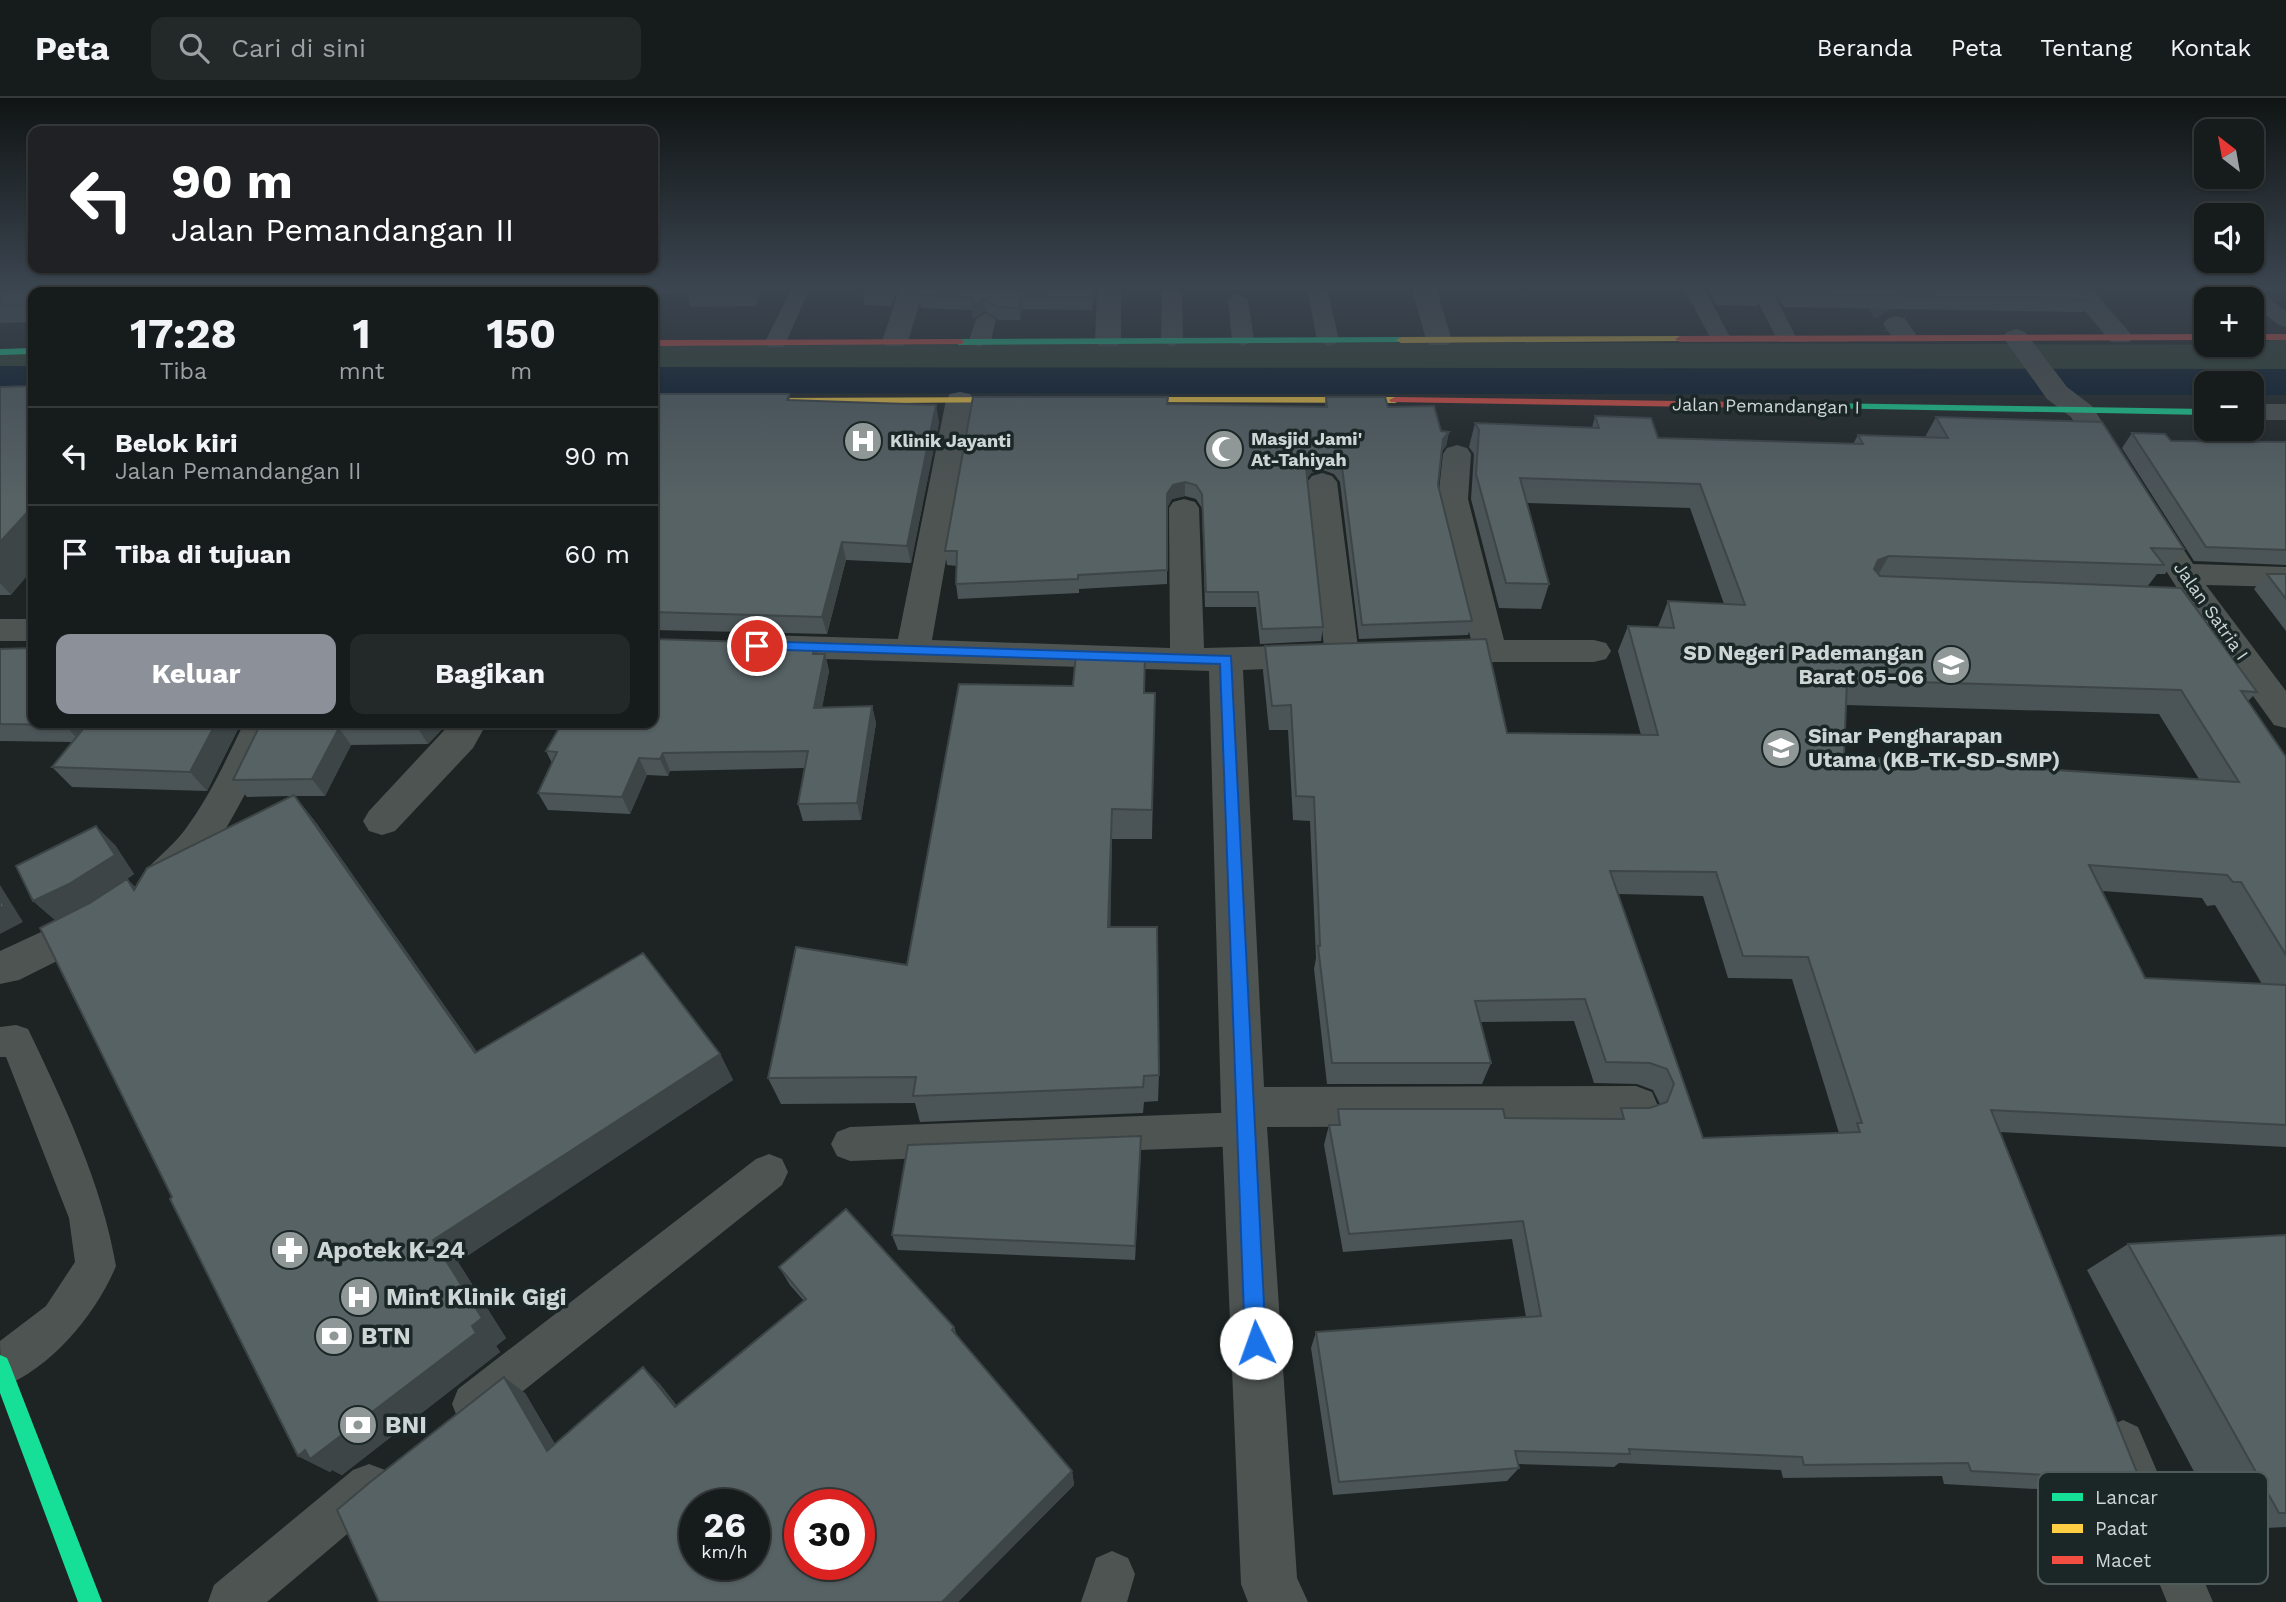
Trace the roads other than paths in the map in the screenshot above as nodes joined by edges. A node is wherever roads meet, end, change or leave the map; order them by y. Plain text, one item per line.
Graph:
1 (2033, 358) edge
2 (960, 400) junction
3 (1043, 400) edge
4 (1099, 400) edge
5 (749, 401) edge
6 (2070, 402) junction
7 (2194, 411) edge
8 (2264, 412) edge
9 (2286, 412) edge
10 (1457, 454) dead end
11 (1322, 482) dead end
12 (1184, 508) dead end
13 (2286, 577) edge
14 (2187, 593) junction
15 (0, 630) edge
16 (28, 630) edge
17 (735, 645) edge
18 (1490, 649) junction
19 (913, 650) junction
20 (1594, 651) dead end
21 (1409, 653) edge
22 (1207, 660) junction
23 (2286, 716) edge
24 (260, 728) edge
25 (466, 728) edge
26 (382, 821) dead end
27 (5, 968) dead end
28 (0, 1042) edge
29 (1636, 1106) edge
30 (1244, 1118) junction
31 (850, 1144) dead end
32 (769, 1172) dead end
33 (0, 1366) edge
34 (2109, 1408) edge
35 (443, 1427) edge
36 (400, 1461) edge
37 (2136, 1472) edge
38 (2182, 1584) edge
39 (90, 1602) edge
40 (231, 1602) edge
41 (1279, 1602) edge
42 (2190, 1602) edge

1 - 6 street, Jalan Satria I
2 - 3 street
2 - 5 street
2 - 19 street
4 - 6 street, Jalan Pemandangan I
6 - 7 street, Jalan Pemandangan I
6 - 14 street, Jalan Satria I
8 - 9 street
10 - 18 street
11 - 22 street
12 - 22 street
13 - 14 street
14 - 23 street, Jalan Satria I
15 - 16 street
17 - 19 street
18 - 20 street
18 - 21 street
19 - 22 street
22 - 30 street
24 - 27 street
25 - 26 street
28 - 33 lane
29 - 30 street
30 - 31 lane
30 - 41 street
32 - 35 lane
33 - 39 street
34 - 37 lane
36 - 40 lane
38 - 42 lane

